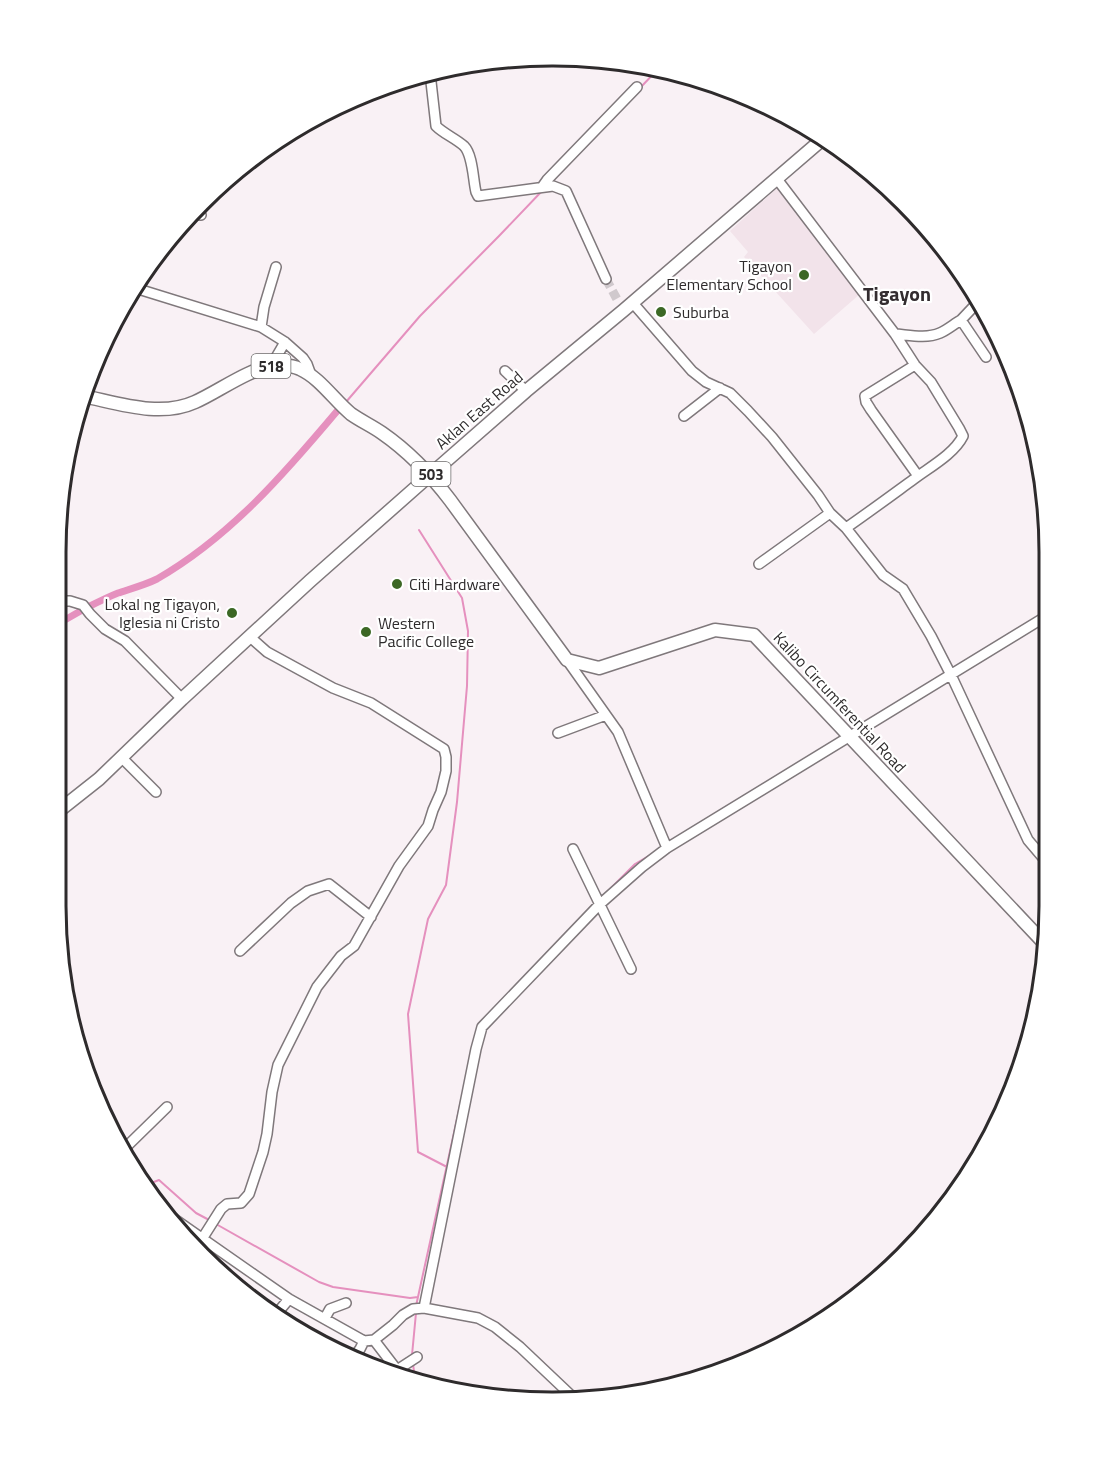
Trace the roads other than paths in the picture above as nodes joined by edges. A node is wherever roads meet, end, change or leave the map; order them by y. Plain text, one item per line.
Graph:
1 (431, 82) edge
2 (636, 87) dead end
3 (817, 144) edge
4 (777, 179) junction
5 (542, 187) junction
6 (276, 267) dead end
7 (606, 279) tunnel mouth
8 (143, 290) edge
9 (625, 305) junction
10 (973, 307) edge
11 (961, 320) junction
12 (261, 327) junction
13 (895, 334) junction
14 (285, 342) junction
15 (986, 357) dead end
16 (915, 365) junction
17 (271, 366) junction
18 (506, 371) dead end
19 (311, 375) junction
20 (720, 388) junction
21 (526, 391) junction
22 (92, 398) edge
23 (684, 416) dead end
24 (430, 475) junction
25 (918, 476) junction
26 (830, 513) junction
27 (846, 528) junction
28 (759, 564) dead end
29 (66, 601) edge
30 (1039, 621) edge
31 (250, 637) junction
32 (567, 660) junction
33 (951, 675) junction
34 (182, 699) junction
35 (606, 715) junction
36 (558, 733) dead end
37 (850, 736) junction
38 (121, 757) junction
39 (156, 792) dead end
40 (66, 805) edge
41 (667, 848) junction
42 (573, 849) dead end
43 (1039, 853) edge
44 (598, 905) junction
45 (371, 917) junction
46 (1038, 937) edge
47 (240, 951) dead end
48 (631, 969) dead end
49 (167, 1107) dead end
50 (129, 1145) edge
51 (192, 1232) edge
52 (202, 1239) junction
53 (289, 1299) junction
54 (346, 1303) dead end
55 (424, 1308) junction
56 (281, 1309) edge
57 (325, 1318) junction
58 (369, 1341) junction
59 (358, 1351) edge
60 (417, 1357) dead end
61 (392, 1364) edge
62 (401, 1367) edge
63 (567, 1392) edge

1 - 5 street
2 - 5 street
3 - 4 main road, Aklan East Road / 503
4 - 9 main road, Aklan East Road / 503
4 - 13 street
5 - 7 street
6 - 12 street
8 - 12 street
9 - 20 street
9 - 21 main road, Aklan East Road / 503
10 - 11 street
11 - 13 street
11 - 15 street
12 - 14 street
13 - 16 street
14 - 17 street
14 - 19 street
16 - 25 street
16 - 25 street
17 - 19 main road, 518
17 - 22 main road, 518
18 - 21 street
19 - 24 main road, 518
20 - 23 street
20 - 26 street
21 - 24 main road, Aklan East Road / 503
24 - 31 main road, Aklan East Road / 503
24 - 32 main road, 518
25 - 27 street
26 - 27 street
26 - 28 street
27 - 33 street
29 - 34 street
30 - 33 street
31 - 34 main road, Aklan East Road / 503
31 - 45 street
32 - 35 street
32 - 37 main road, Kalibo Circumferential Road
33 - 37 street
33 - 43 street
34 - 38 main road, Aklan East Road / 503
35 - 36 street
35 - 41 street
37 - 41 street
37 - 46 main road, Kalibo Circumferential Road
38 - 39 street
38 - 40 main road, Aklan East Road / 503
41 - 44 street
42 - 44 street
44 - 48 street
44 - 55 street
45 - 47 street
45 - 52 street
49 - 50 street
51 - 52 street
52 - 53 street
53 - 56 street
53 - 57 street
54 - 57 street
55 - 58 street
55 - 63 street
57 - 58 street
58 - 59 street
58 - 61 street
60 - 62 street

